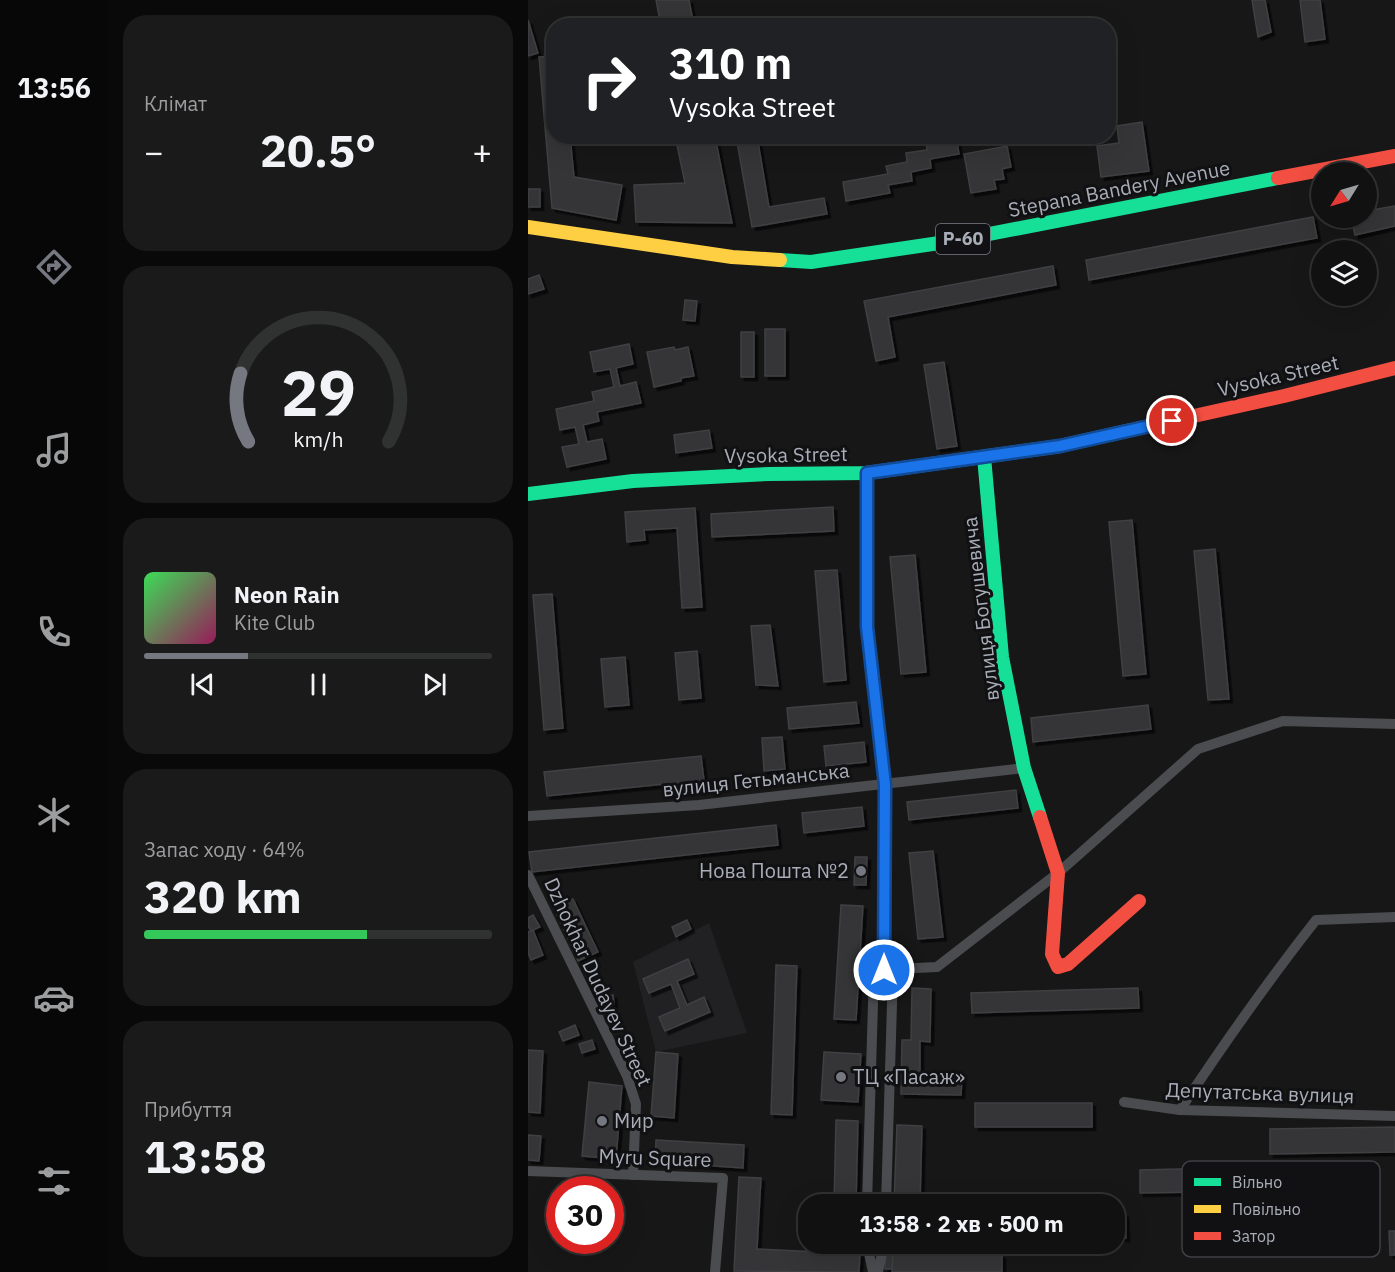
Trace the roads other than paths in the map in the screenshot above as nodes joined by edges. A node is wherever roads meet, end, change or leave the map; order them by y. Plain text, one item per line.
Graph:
1 (1395, 156) edge
2 (528, 227) edge
3 (1395, 368) edge
4 (984, 457) junction
5 (867, 473) junction
6 (528, 494) edge
7 (1395, 724) edge
8 (1024, 768) junction
9 (885, 785) junction
10 (528, 816) edge
11 (1058, 873) junction
12 (528, 875) edge
13 (1139, 901) dead end
14 (1395, 917) edge
15 (884, 970) junction
16 (1124, 1102) dead end
17 (1180, 1110) junction
18 (1395, 1116) edge
19 (528, 1171) edge
20 (633, 1175) junction
21 (868, 1194) edge
22 (886, 1194) edge
23 (869, 1254) edge
24 (882, 1254) edge
25 (715, 1272) edge
26 (873, 1272) edge
27 (878, 1272) edge

1 - 2 street, Stepana Bandery Avenue / Р-60
3 - 4 street, Vysoka Street
4 - 5 street, Vysoka Street
4 - 8 street, вулиця Богушевича
5 - 6 street, Vysoka Street
5 - 9 street
7 - 11 street
8 - 9 street, вулиця Гетьманська
8 - 11 street, вулиця Богушевича
9 - 10 street, вулиця Гетьманська
9 - 15 street
11 - 13 street, вулиця Богушевича
11 - 15 street
12 - 20 street, Dzhokhar Dudayev Street
14 - 17 street
15 - 21 street
15 - 22 street
16 - 17 street, Депутатська вулиця
17 - 18 street, Депутатська вулиця
19 - 20 street, Myru Square
20 - 25 street, Myru Square
23 - 26 street
24 - 27 street

